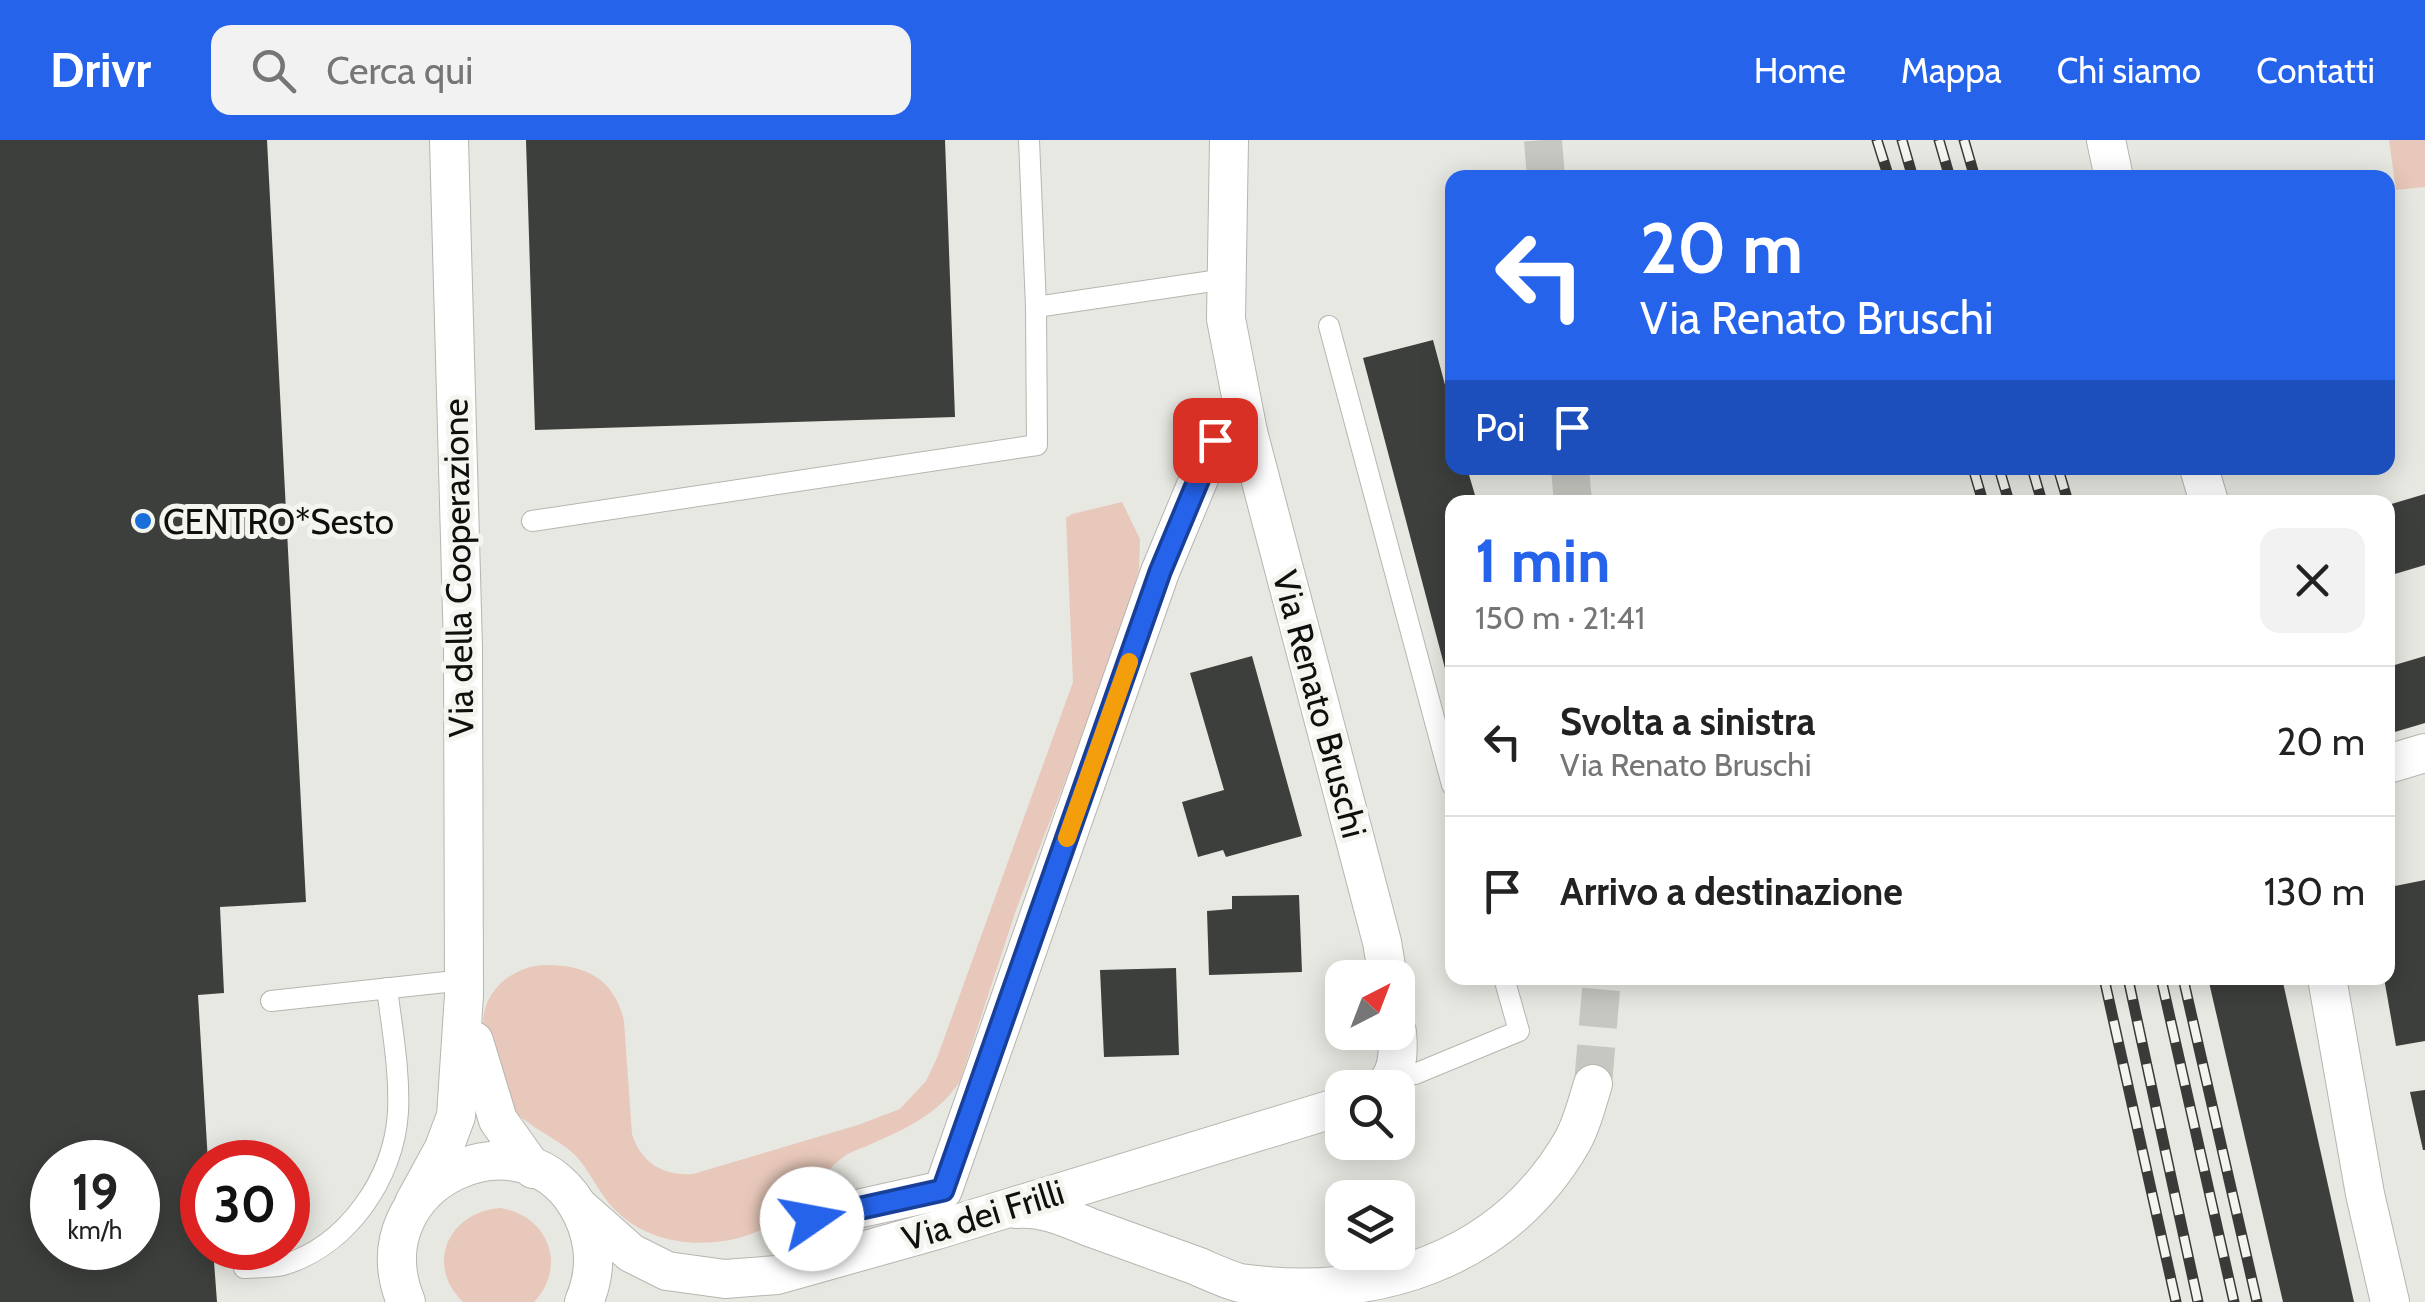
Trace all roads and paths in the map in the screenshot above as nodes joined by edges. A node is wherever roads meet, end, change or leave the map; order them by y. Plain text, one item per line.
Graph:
1 (449, 140) edge
2 (1029, 140) edge
3 (1228, 140) edge
4 (2106, 140) edge
5 (2112, 170) edge
6 (1226, 279) junction
7 (1036, 307) junction
8 (1329, 326) dead end
9 (1248, 432) junction
10 (532, 521) dead end
11 (2425, 753) edge
12 (1445, 759) edge
13 (2395, 762) edge
14 (1385, 960) edge
15 (1506, 985) edge
16 (2328, 985) edge
17 (387, 988) junction
18 (464, 988) junction
19 (272, 1001) dead end
20 (1415, 1074) edge
21 (1593, 1084) tunnel mouth
22 (1325, 1111) edge
23 (533, 1168) junction
24 (414, 1203) junction
25 (579, 1207) junction
26 (999, 1212) junction
27 (812, 1219) dead end
28 (310, 1252) edge
29 (401, 1298) edge
30 (584, 1302) edge
31 (2390, 1302) edge

1 - 18 street, Via della Cooperazione
2 - 7 lane
3 - 6 street, Via Renato Bruschi
4 - 5 street
6 - 7 lane
6 - 9 street, Via Renato Bruschi
7 - 10 lane
8 - 12 lane
9 - 14 street, Via Renato Bruschi
9 - 27 street
11 - 13 street
15 - 20 lane
16 - 31 street
17 - 18 lane
17 - 19 lane
17 - 28 lane
18 - 23 street, Via della Cooperazione
18 - 24 street, Via della Cooperazione
21 - 26 street
22 - 26 street, Via dei Frilli
23 - 24 street
23 - 25 street, Via dei Frilli
24 - 29 street
25 - 26 street, Via dei Frilli
25 - 30 street

